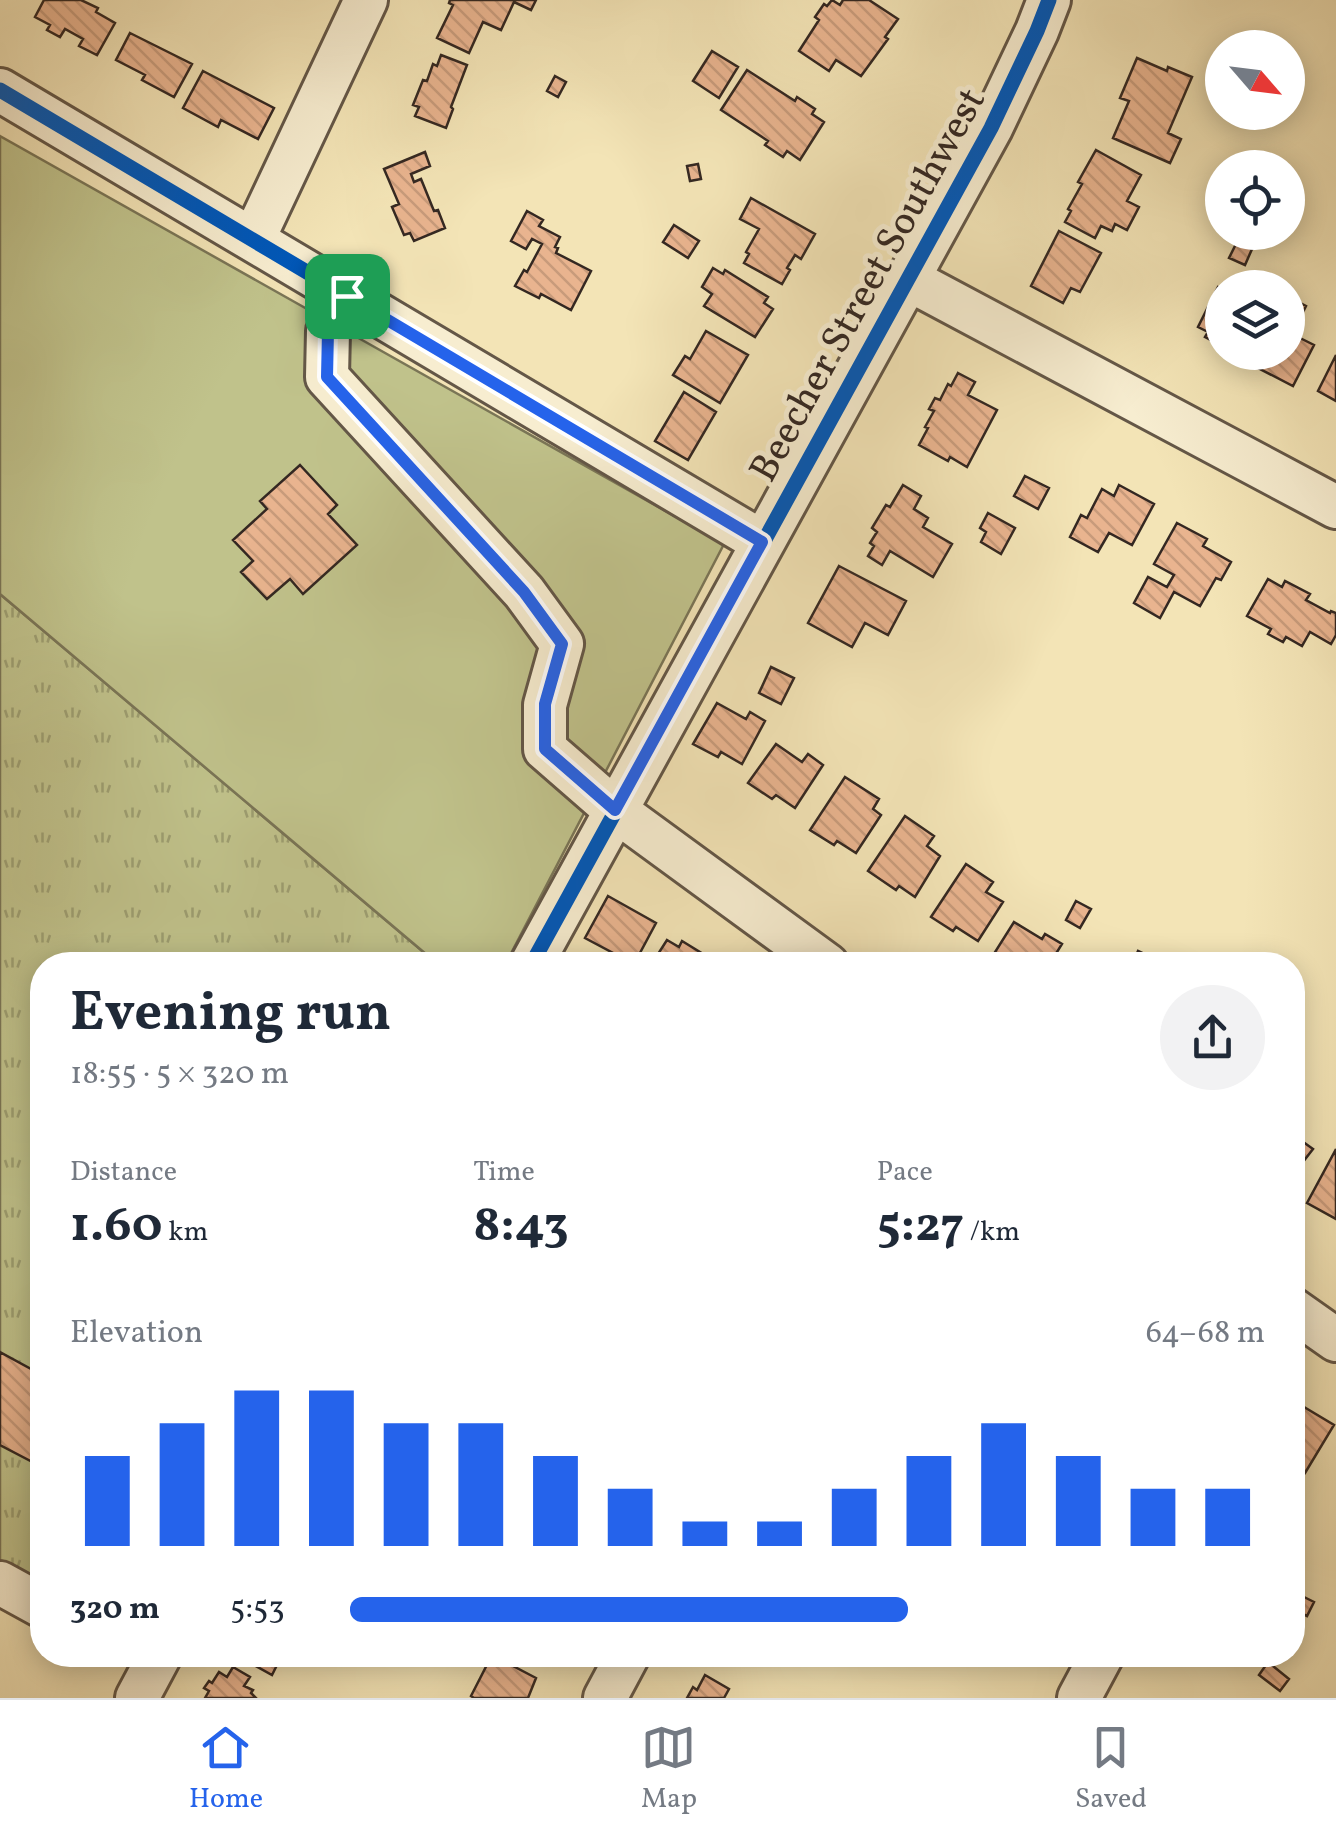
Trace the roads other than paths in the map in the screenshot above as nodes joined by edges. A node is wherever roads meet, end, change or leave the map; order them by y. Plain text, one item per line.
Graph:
1 (366, 0) edge
2 (1050, 0) edge
3 (0, 90) edge
4 (253, 240) junction
5 (908, 279) junction
6 (347, 296) junction
7 (1336, 507) edge
8 (762, 542) junction
9 (615, 810) junction
10 (539, 952) edge
11 (809, 952) edge
12 (1305, 1317) edge
13 (1336, 1340) edge
14 (0, 1583) edge
15 (30, 1599) edge
16 (621, 1667) edge
17 (1096, 1667) edge
18 (604, 1698) edge
19 (1079, 1698) edge

1 - 4 street
2 - 5 street, Beecher Street Southwest
3 - 4 street
4 - 6 street
5 - 7 street
5 - 8 street, Beecher Street Southwest
6 - 8 street
6 - 9 street
8 - 9 street, Beecher Street Southwest
9 - 10 street, Beecher Street Southwest
9 - 11 street
12 - 13 street
14 - 15 street
16 - 18 street
17 - 19 street

